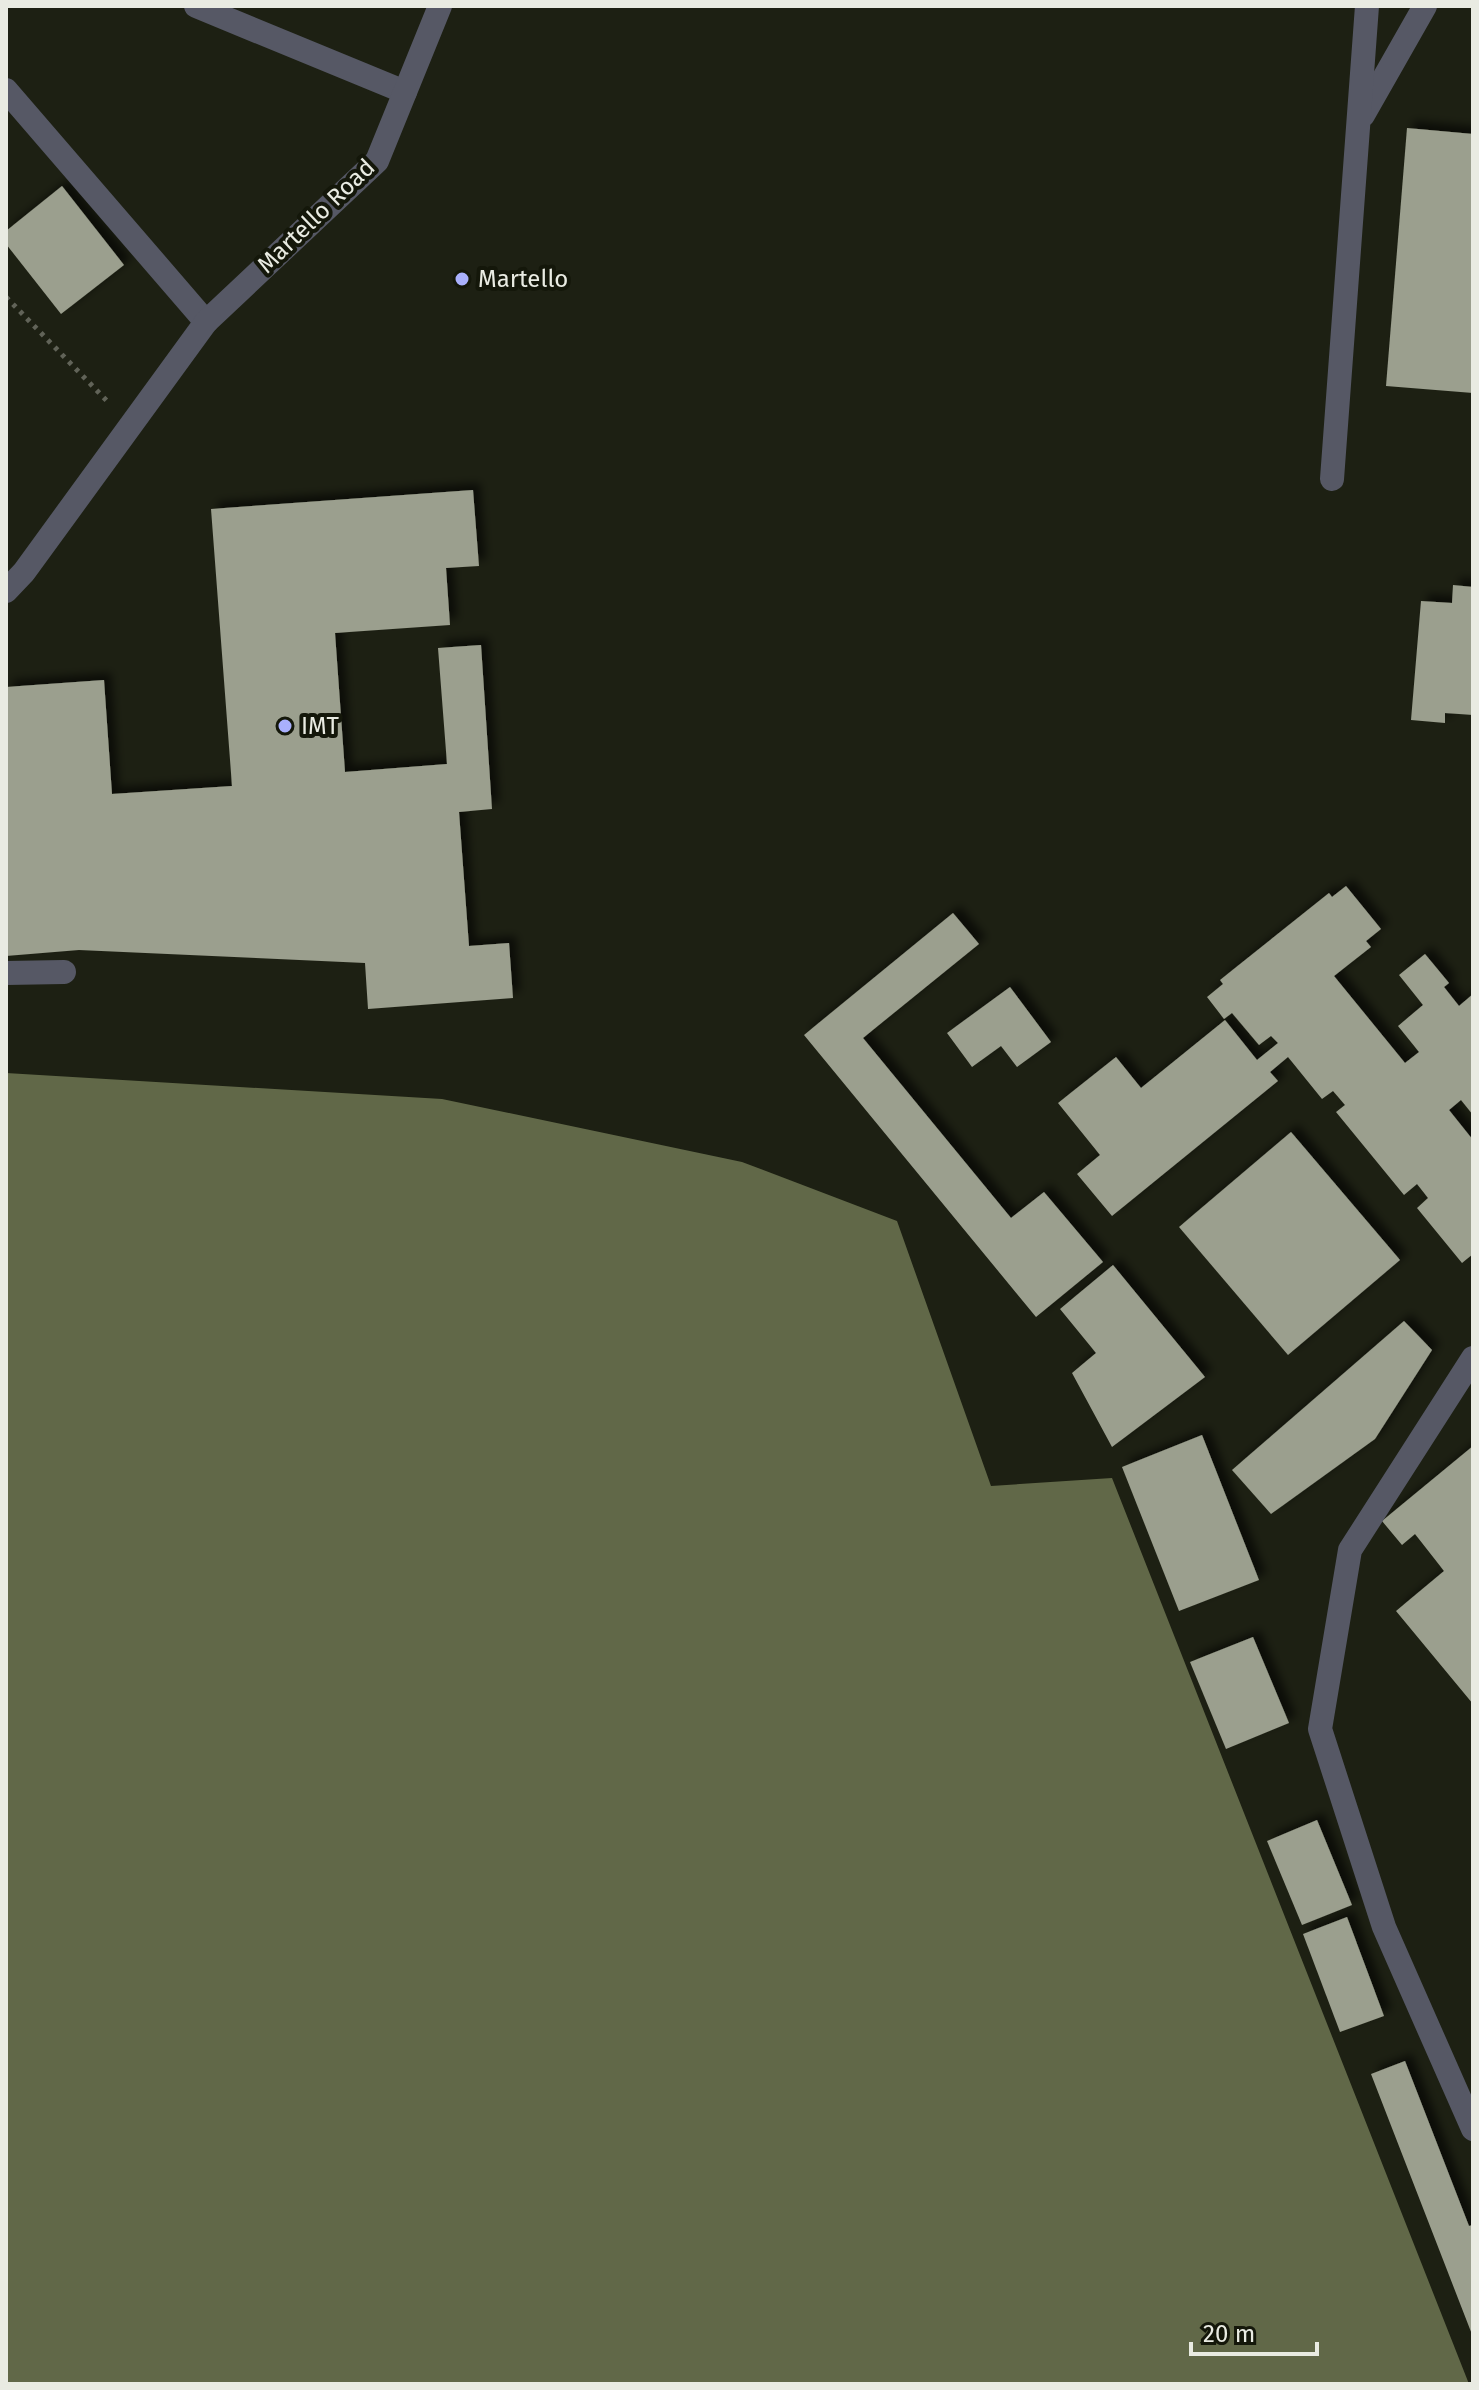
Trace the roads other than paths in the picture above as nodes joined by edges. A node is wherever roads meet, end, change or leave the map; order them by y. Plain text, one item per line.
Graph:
1 (196, 6) edge
2 (440, 6) edge
3 (1367, 6) edge
4 (1425, 6) edge
5 (6, 90) edge
6 (405, 92) junction
7 (1359, 121) junction
8 (206, 322) junction
9 (1332, 479) dead end
10 (6, 591) edge
11 (64, 972) dead end
12 (6, 973) edge
13 (1473, 1358) edge
14 (1473, 2129) edge

1 - 6 lane
2 - 6 lane, Martello Road
3 - 7 lane
4 - 7 lane
5 - 8 lane
6 - 8 lane, Martello Road
7 - 9 lane
8 - 10 lane, Martello Road
11 - 12 lane
13 - 14 lane

